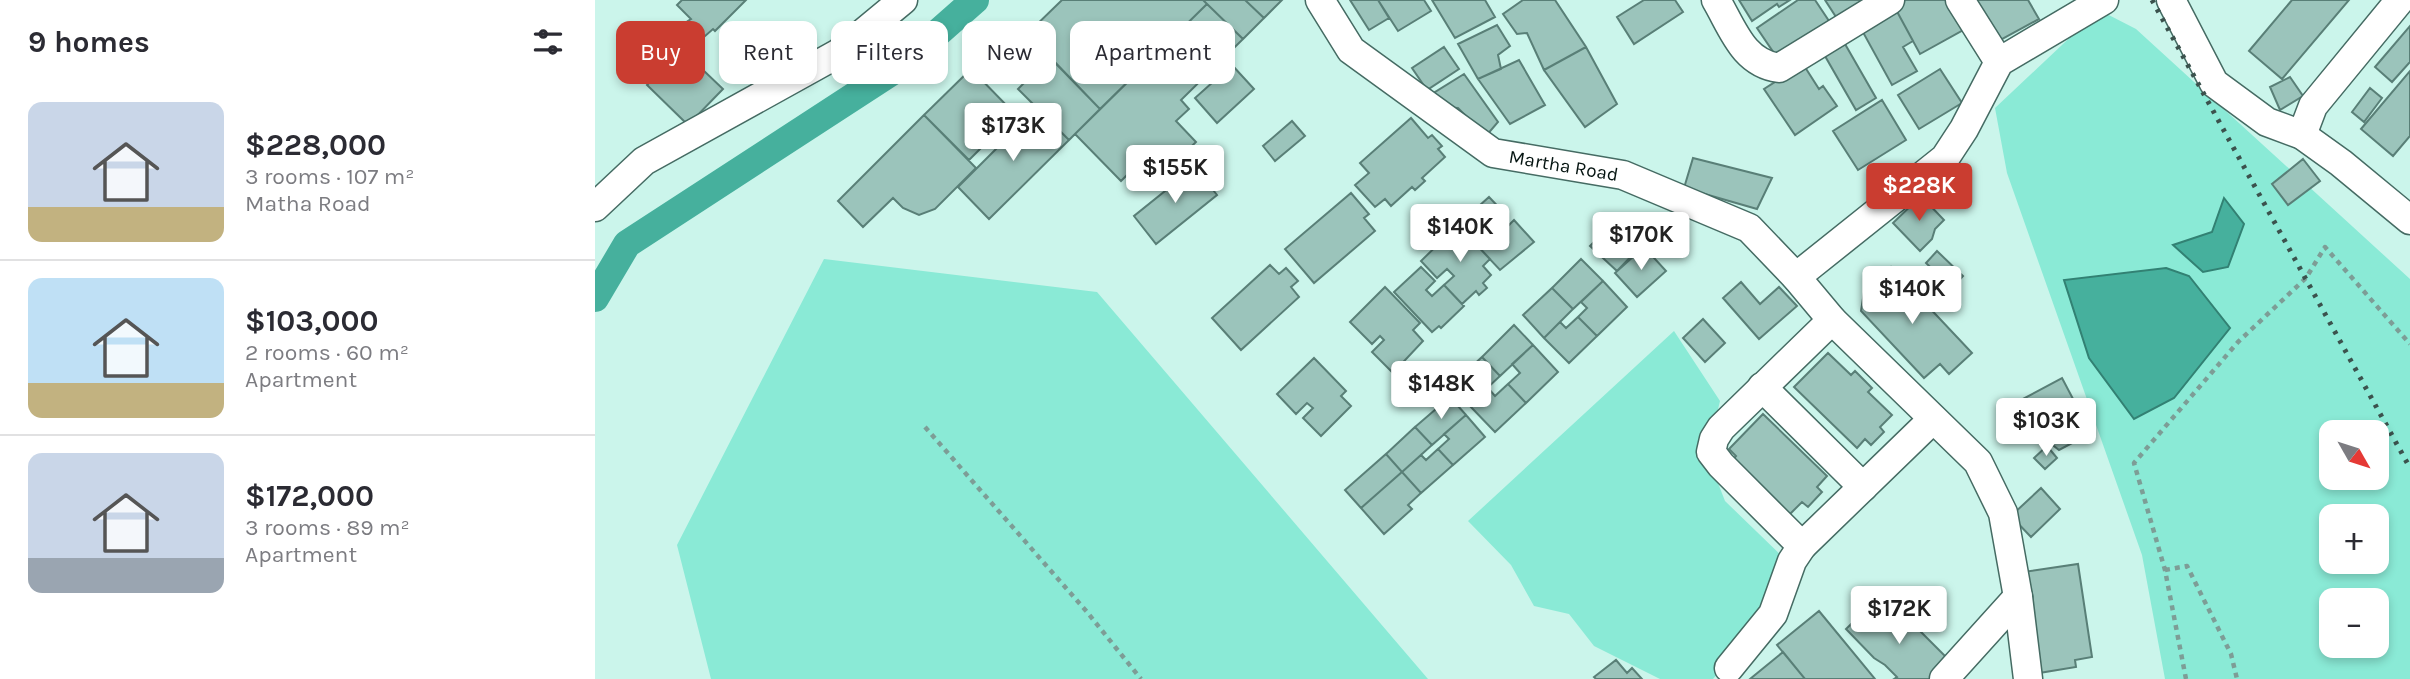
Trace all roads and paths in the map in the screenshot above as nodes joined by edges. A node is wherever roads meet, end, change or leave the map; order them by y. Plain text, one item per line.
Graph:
1 (903, 0) edge
2 (1320, 0) edge
3 (1716, 0) edge
4 (1890, 0) edge
5 (1960, 0) edge
6 (2104, 0) edge
7 (2171, 0) edge
8 (2400, 0) edge
9 (1999, 62) junction
10 (2302, 135) junction
11 (595, 207) edge
12 (2410, 220) edge
13 (1796, 277) junction
14 (1832, 320) junction
15 (2410, 344) edge
16 (1762, 387) junction
17 (1933, 419) junction
18 (925, 427) dead end
19 (1863, 487) junction
20 (1802, 546) junction
21 (2165, 570) junction
22 (2018, 597) junction
23 (1729, 668) dead end
24 (1141, 679) edge
25 (1944, 679) edge
26 (2028, 679) edge
27 (2186, 679) edge
28 (2237, 679) edge

1 - 11 street
2 - 13 street, Martha Road
3 - 4 street
5 - 9 street
6 - 9 street
7 - 10 street
8 - 10 street
9 - 13 street
10 - 12 street
13 - 14 street, Martha Road
14 - 16 street
14 - 17 street, Martha Road
15 - 21 path
16 - 19 street
16 - 20 street
17 - 19 street
17 - 22 street, Martha Road
18 - 24 path
19 - 20 street
20 - 23 street
21 - 27 path
21 - 28 path
22 - 25 street
22 - 26 street, Martha Road

